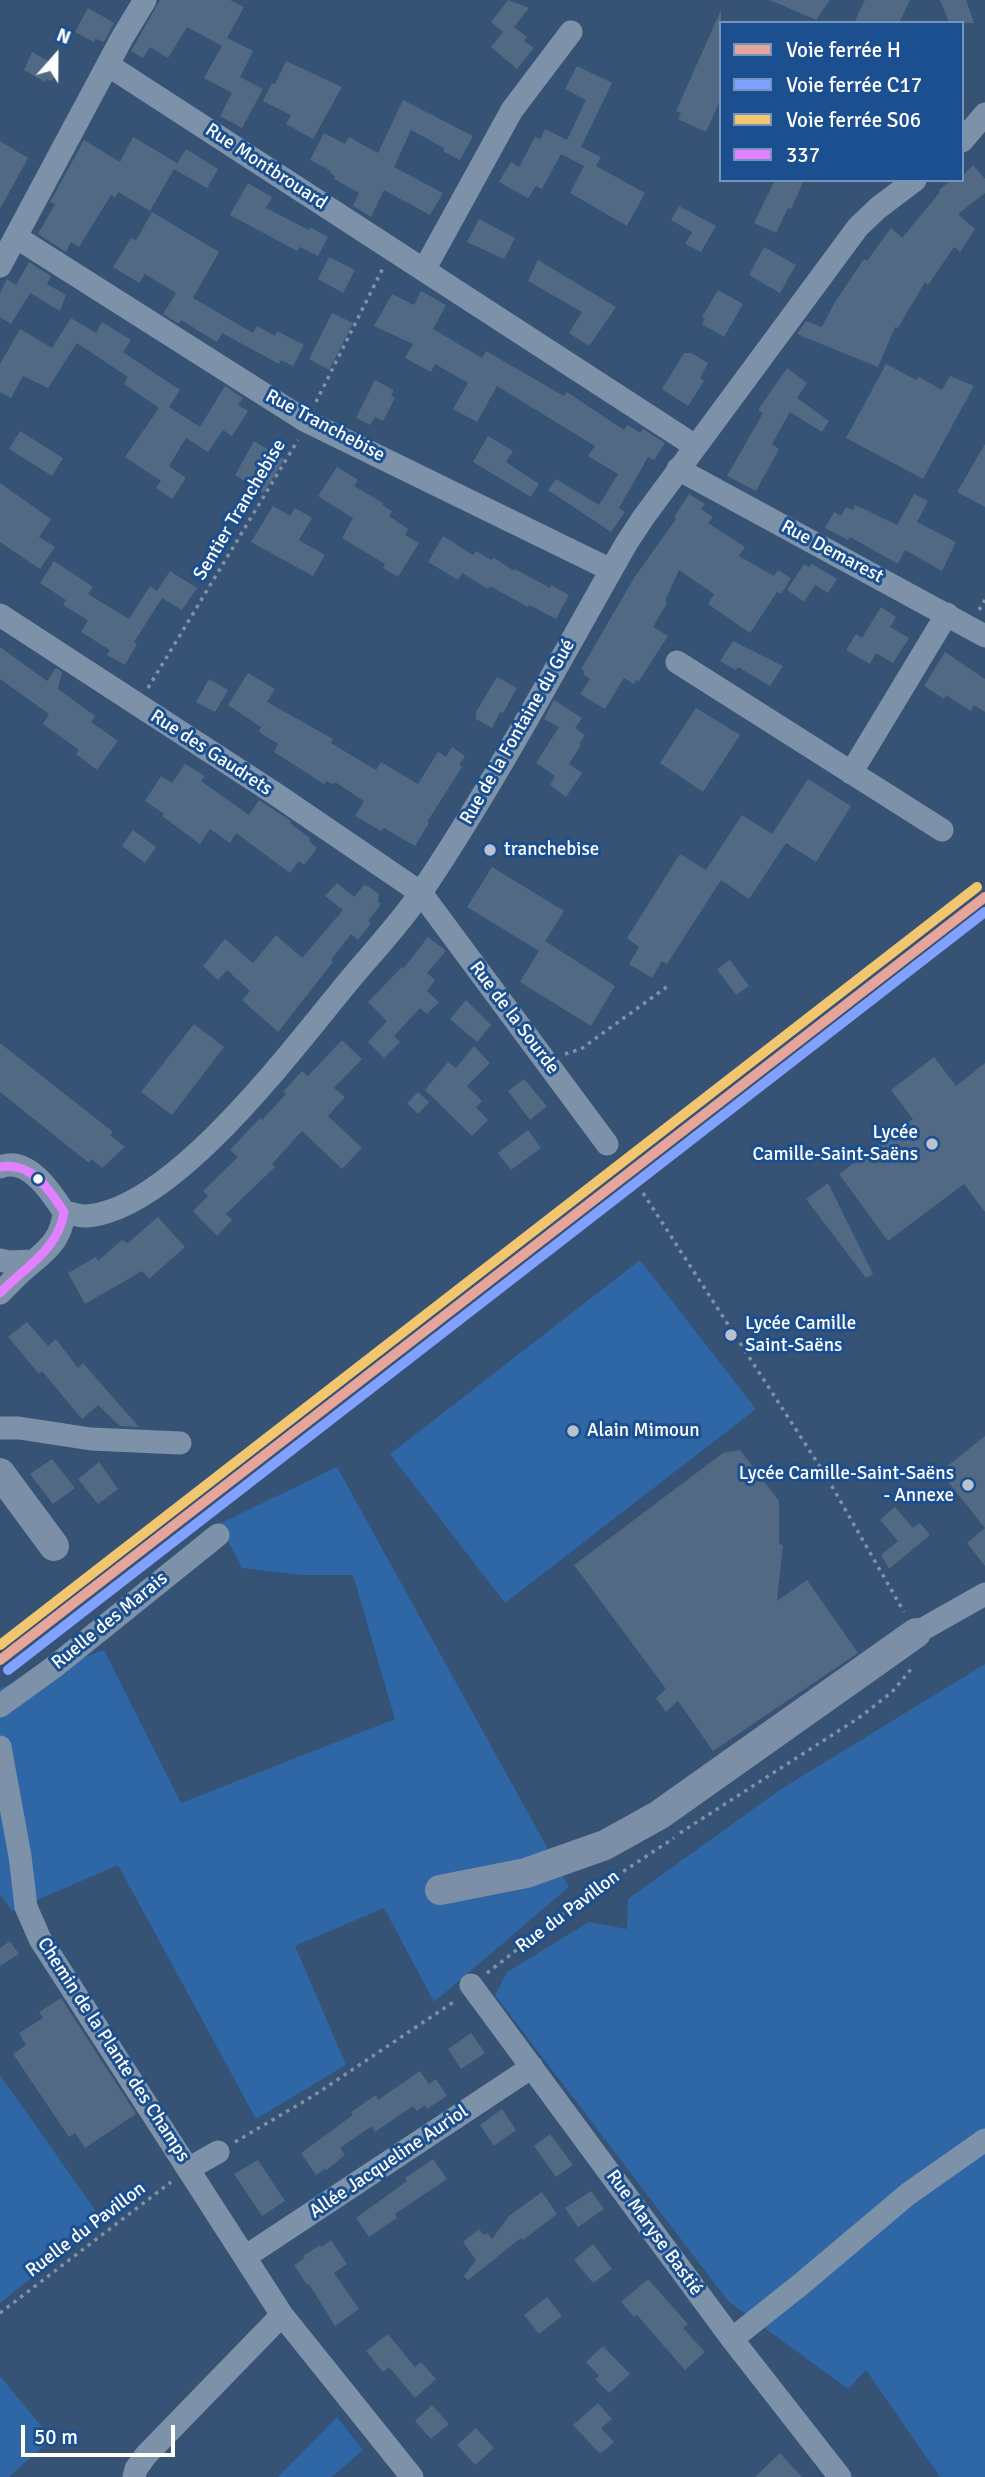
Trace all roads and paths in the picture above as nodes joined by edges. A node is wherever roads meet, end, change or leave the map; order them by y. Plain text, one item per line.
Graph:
1 (137, 2) edge
2 (571, 32) dead end
3 (108, 65) junction
4 (985, 114) edge
5 (964, 139) edge
6 (912, 182) edge
7 (16, 237) junction
8 (393, 249) junction
9 (0, 266) edge
10 (424, 270) junction
11 (306, 421) junction
12 (695, 446) junction
13 (678, 469) junction
14 (611, 570) junction
15 (947, 614) junction
16 (0, 615) edge
17 (985, 636) edge
18 (677, 662) dead end
19 (138, 705) junction
20 (851, 772) junction
21 (942, 830) dead end
22 (421, 893) junction
23 (668, 986) dead end
24 (546, 1060) junction
25 (607, 1144) dead end
26 (0, 1146) edge
27 (10, 1167) edge
28 (643, 1193) dead end
29 (64, 1212) junction
30 (0, 1260) edge
31 (34, 1261) junction
32 (0, 1293) edge
33 (0, 1428) edge
34 (180, 1443) dead end
35 (0, 1473) edge
36 (218, 1535) dead end
37 (54, 1546) dead end
38 (985, 1594) edge
39 (916, 1633) junction
40 (0, 1706) edge
41 (0, 1747) edge
42 (440, 1890) dead end
43 (471, 1985) junction
44 (532, 2067) junction
45 (985, 2140) edge
46 (218, 2151) joint
47 (188, 2169) junction
48 (245, 2257) junction
49 (0, 2313) edge
50 (282, 2315) junction
51 (732, 2339) junction
52 (134, 2477) edge
53 (412, 2477) edge
54 (840, 2477) edge

1 - 3 street
2 - 10 street
3 - 7 street
3 - 8 street, Rue Montbrouard
4 - 5 street
6 - 12 street, Rue de la Fontaine du Gué
7 - 9 street
7 - 11 street, Rue Tranchebise
8 - 10 street, Rue Montbrouard
8 - 11 path, Sentier Tranchebise
10 - 12 street, Rue Montbrouard
11 - 14 street, Rue Tranchebise
11 - 19 path, Sentier Tranchebise
12 - 13 street, Rue de la Fontaine du Gué
13 - 14 street, Rue de la Fontaine du Gué
13 - 15 street, Rue Demarest
14 - 22 street, Rue de la Fontaine du Gué
15 - 17 street, Rue Demarest
15 - 20 street
16 - 19 street, Rue des Gaudrets
18 - 20 street
19 - 22 street, Rue des Gaudrets
20 - 21 street
22 - 24 street, Rue de la Sourde
22 - 29 street, Rue de la Fontaine du Gué
23 - 24 path
24 - 25 street, Rue de la Sourde
26 - 27 street
27 - 29 street
28 - 39 path
29 - 31 street
30 - 31 street
31 - 32 street
33 - 34 street
35 - 37 main road
36 - 40 street, Ruelle des Marais
38 - 39 street
39 - 42 main road
39 - 43 path, Rue du Pavillon
41 - 47 street, Chemin de la Plante des Champs
43 - 44 street, Rue Maryse Bastié
43 - 46 path, Rue du Pavillon
44 - 48 street, Allée Jacqueline Auriol
44 - 51 street, Rue Maryse Bastié
45 - 51 street
46 - 47 street
47 - 48 street, Chemin de la Plante des Champs
47 - 49 path, Ruelle du Pavillon
48 - 50 street, Chemin de la Plante des Champs
50 - 52 street
50 - 53 street, Chemin de la Plante des Champs
51 - 54 street, Rue Maryse Bastié

